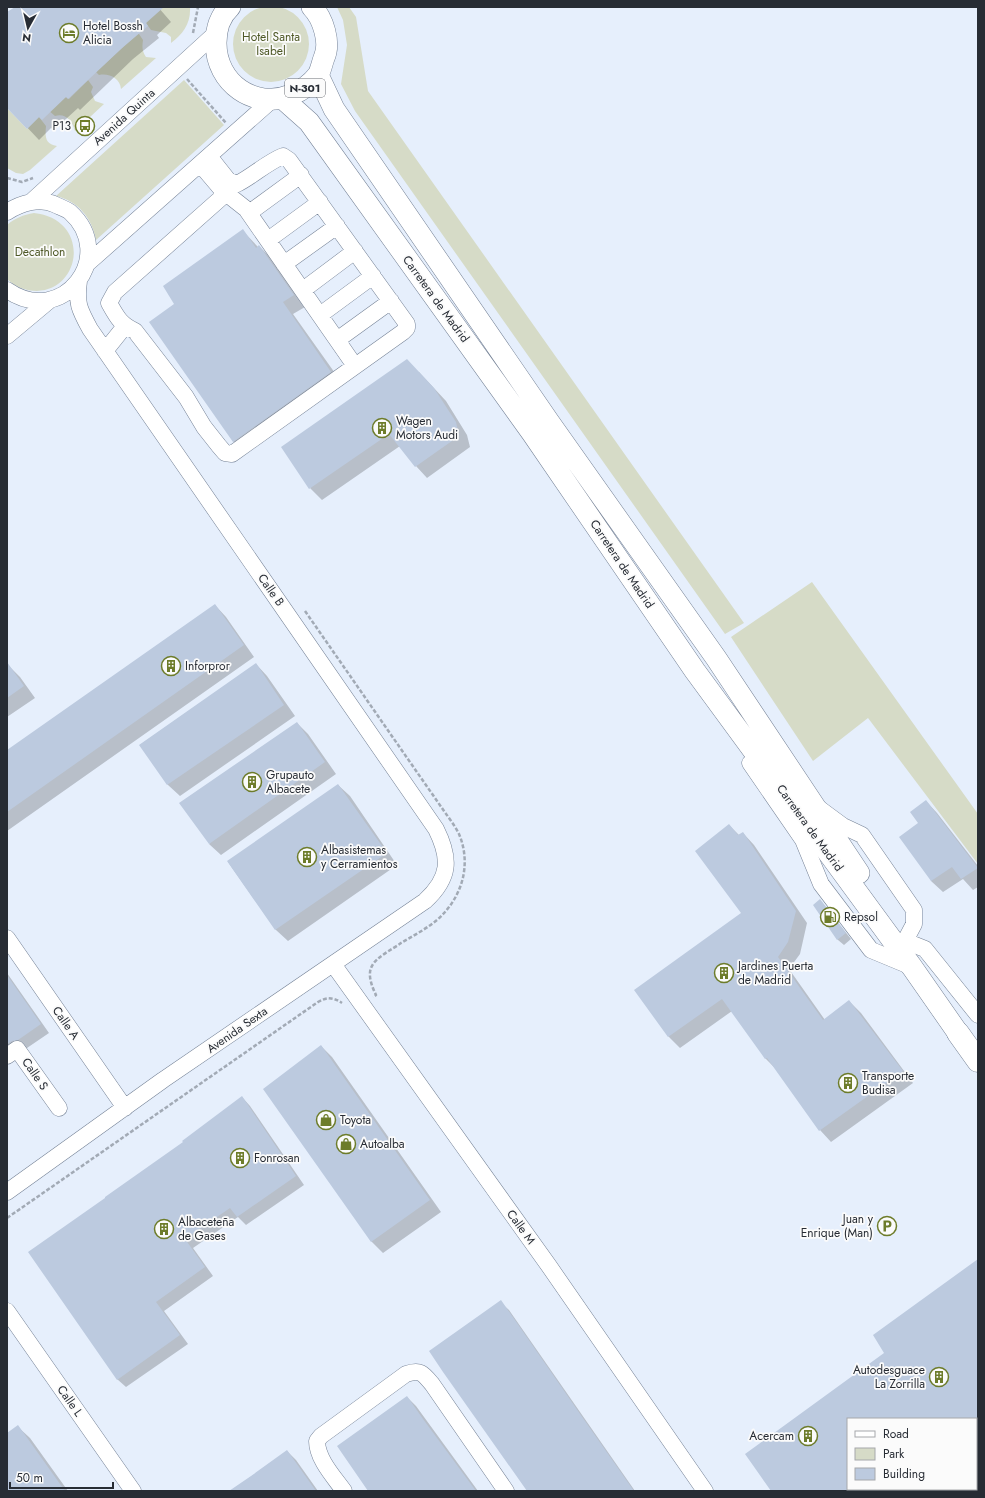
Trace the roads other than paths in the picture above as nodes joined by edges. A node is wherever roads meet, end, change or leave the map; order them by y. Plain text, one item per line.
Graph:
1 (312, 7) edge
2 (225, 9) edge
3 (216, 33) junction
4 (318, 75) junction
5 (277, 99) junction
6 (204, 160) junction
7 (301, 175) junction
8 (222, 190) junction
9 (32, 201) junction
10 (320, 202) junction
11 (10, 206) edge
12 (250, 213) junction
13 (337, 226) junction
14 (268, 240) junction
15 (355, 251) junction
16 (87, 264) junction
17 (284, 264) junction
18 (373, 276) junction
19 (79, 281) junction
20 (7, 290) edge
21 (303, 290) junction
22 (52, 299) junction
23 (391, 301) junction
24 (320, 314) junction
25 (125, 326) junction
26 (90, 329) junction
27 (7, 336) edge
28 (337, 340) junction
29 (105, 351) junction
30 (356, 366) junction
31 (446, 854) joint
32 (7, 938) edge
33 (333, 964) junction
34 (970, 1030) edge
35 (7, 1056) edge
36 (978, 1062) edge
37 (59, 1108) dead end
38 (125, 1108) junction
39 (7, 1192) edge
40 (7, 1311) edge
41 (133, 1491) edge
42 (344, 1491) edge
43 (506, 1491) edge
44 (705, 1491) edge

1 - 4 main road, N-301
2 - 3 main road, N-301
3 - 5 main road, N-301
3 - 9 street, Avenida Quinta
4 - 5 main road, N-301
4 - 34 main road, Carretera de Madrid
5 - 6 street
5 - 34 main road, Carretera de Madrid
6 - 7 street
6 - 8 street
6 - 16 street
7 - 10 street
7 - 12 street
8 - 12 street
8 - 25 street
9 - 11 street
9 - 16 street
10 - 13 street
10 - 14 street
12 - 14 street
13 - 15 street
13 - 17 street
14 - 17 street
15 - 18 street
15 - 21 street
16 - 19 street
17 - 21 street
18 - 23 street
18 - 24 street
19 - 22 street
19 - 26 street, Calle B
20 - 22 street
21 - 24 street
22 - 26 street, Calle B
22 - 27 street
23 - 28 street
23 - 30 street
24 - 28 street
25 - 29 street
25 - 30 street
26 - 29 street, Calle B
28 - 30 street
29 - 31 street, Calle B
31 - 33 street, Avenida Sexta
32 - 38 street, Calle A
33 - 38 street, Avenida Sexta
33 - 44 street, Calle M
34 - 36 highway
35 - 37 street, Calle S
38 - 39 street, Avenida Sexta
40 - 41 street, Calle L
42 - 43 street

